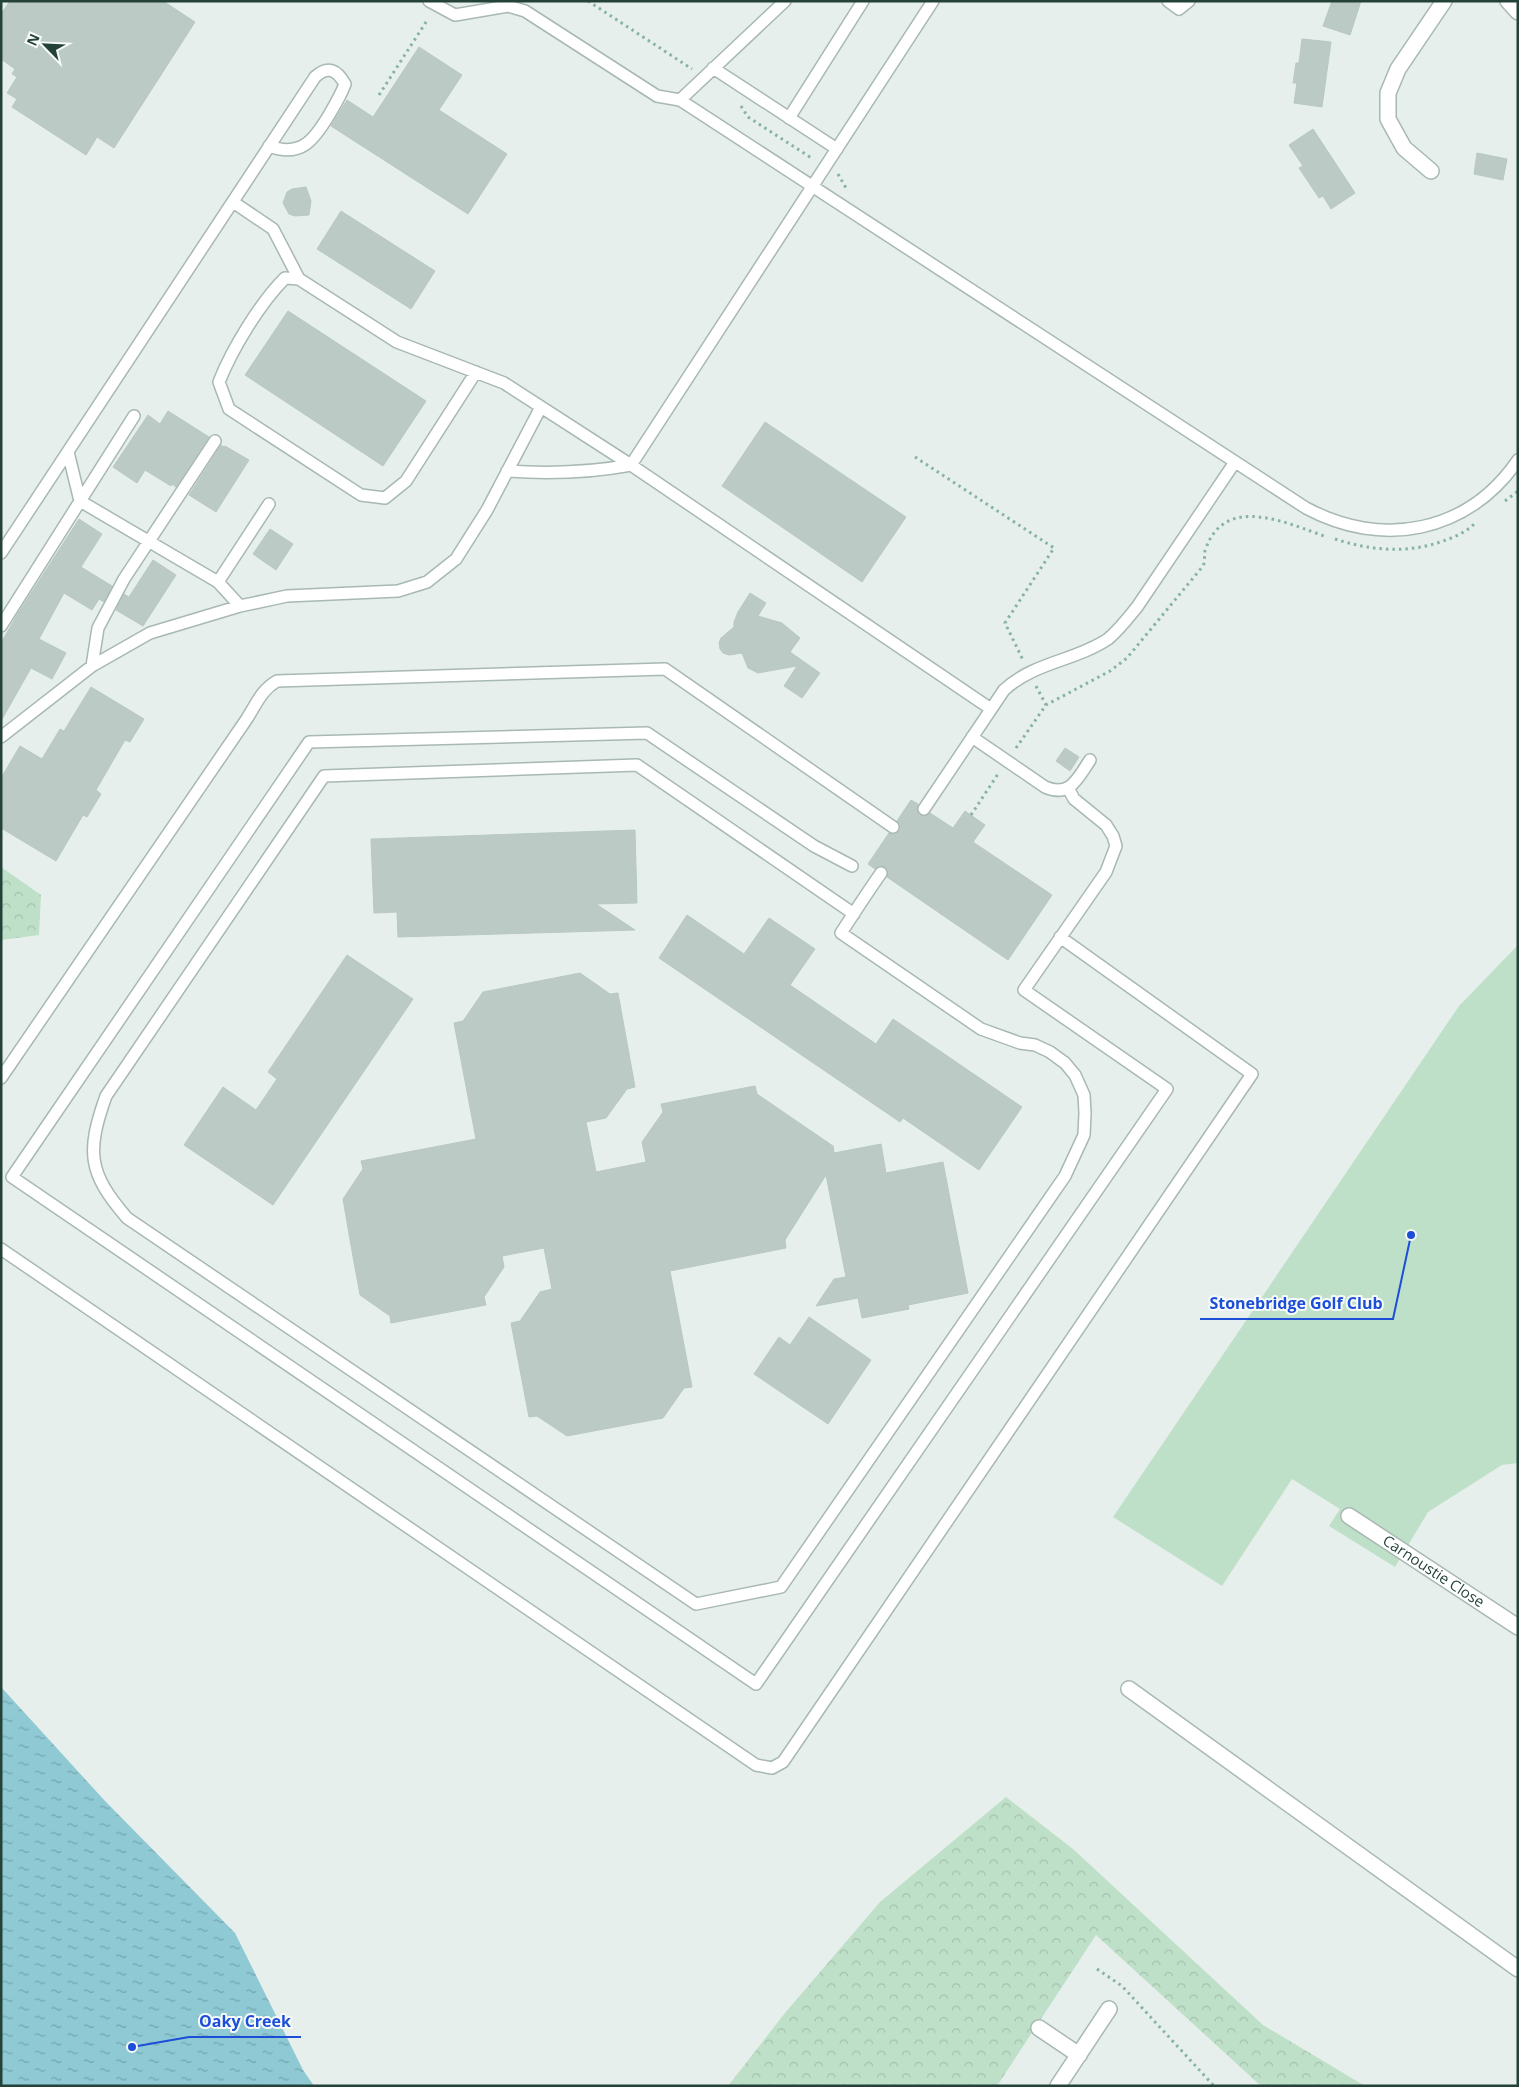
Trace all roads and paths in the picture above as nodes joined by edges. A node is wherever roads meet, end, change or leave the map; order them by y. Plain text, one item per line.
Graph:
1 (588, 1) edge
2 (785, 1) edge
3 (863, 1) edge
4 (932, 1) edge
5 (1168, 1) edge
6 (1189, 1) edge
7 (1444, 1) edge
8 (1508, 1) edge
9 (433, 3) edge
10 (1518, 12) edge
11 (713, 68) junction
12 (704, 77) junction
13 (379, 95) dead end
14 (680, 100) junction
15 (740, 104) dead end
16 (789, 118) junction
17 (269, 146) junction
18 (837, 149) junction
19 (825, 167) junction
20 (1431, 171) dead end
21 (812, 186) junction
22 (849, 190) dead end
23 (233, 202) junction
24 (299, 279) junction
25 (476, 372) junction
26 (541, 407) junction
27 (134, 416) dead end
28 (215, 441) dead end
29 (68, 452) junction
30 (915, 457) dead end
31 (1518, 460) edge
32 (1235, 462) junction
33 (631, 465) junction
34 (507, 471) junction
35 (1518, 492) edge
36 (80, 501) junction
37 (1502, 503) dead end
38 (269, 504) dead end
39 (1479, 520) dead end
40 (148, 542) junction
41 (1, 553) edge
42 (218, 582) junction
43 (240, 606) junction
44 (1, 626) edge
45 (92, 666) junction
46 (1030, 673) junction
47 (1046, 706) junction
48 (991, 709) junction
49 (1, 737) edge
50 (972, 737) junction
51 (1090, 760) dead end
52 (1007, 761) junction
53 (1068, 788) junction
54 (924, 809) dead end
55 (971, 815) dead end
56 (893, 827) dead end
57 (852, 866) dead end
58 (881, 873) dead end
59 (854, 914) junction
60 (1060, 938) junction
61 (1, 1078) edge
62 (1, 1249) edge
63 (1349, 1516) dead end
64 (1518, 1627) edge
65 (1129, 1689) dead end
66 (1097, 1969) dead end
67 (1518, 1969) edge
68 (1109, 2009) dead end
69 (1039, 2028) dead end
70 (1079, 2055) junction
71 (1058, 2086) edge
72 (1214, 2086) edge

1 - 12 path
2 - 11 lane
3 - 16 lane
4 - 18 lane
5 - 6 lane
7 - 20 street
8 - 10 street
9 - 13 path
9 - 14 lane
11 - 12 lane
11 - 16 lane
12 - 14 lane
14 - 21 lane
15 - 19 path
16 - 18 lane
17 - 17 lane
17 - 23 lane
18 - 19 lane
19 - 21 lane
19 - 22 path
21 - 32 lane
21 - 33 lane
23 - 24 lane
23 - 29 lane
24 - 25 lane
24 - 25 lane
25 - 26 lane
26 - 33 lane
26 - 34 lane
27 - 36 lane
28 - 40 lane
29 - 36 lane
29 - 41 lane
30 - 46 path
31 - 32 lane
32 - 46 lane
33 - 34 lane
33 - 48 lane
34 - 43 lane
35 - 37 path
36 - 40 lane
36 - 44 lane
38 - 42 lane
39 - 47 path
40 - 42 lane
40 - 45 lane
42 - 43 lane
43 - 45 lane
45 - 49 lane
46 - 47 path
46 - 48 lane
47 - 52 path
48 - 50 lane
50 - 52 lane
50 - 54 lane
51 - 53 lane
52 - 53 lane
52 - 55 path
53 - 60 lane
56 - 61 lane
57 - 60 lane
58 - 59 lane
59 - 59 lane
60 - 62 lane
63 - 64 street, Carnoustie Close
65 - 67 street
66 - 72 path
68 - 70 street
69 - 70 street
70 - 71 street

